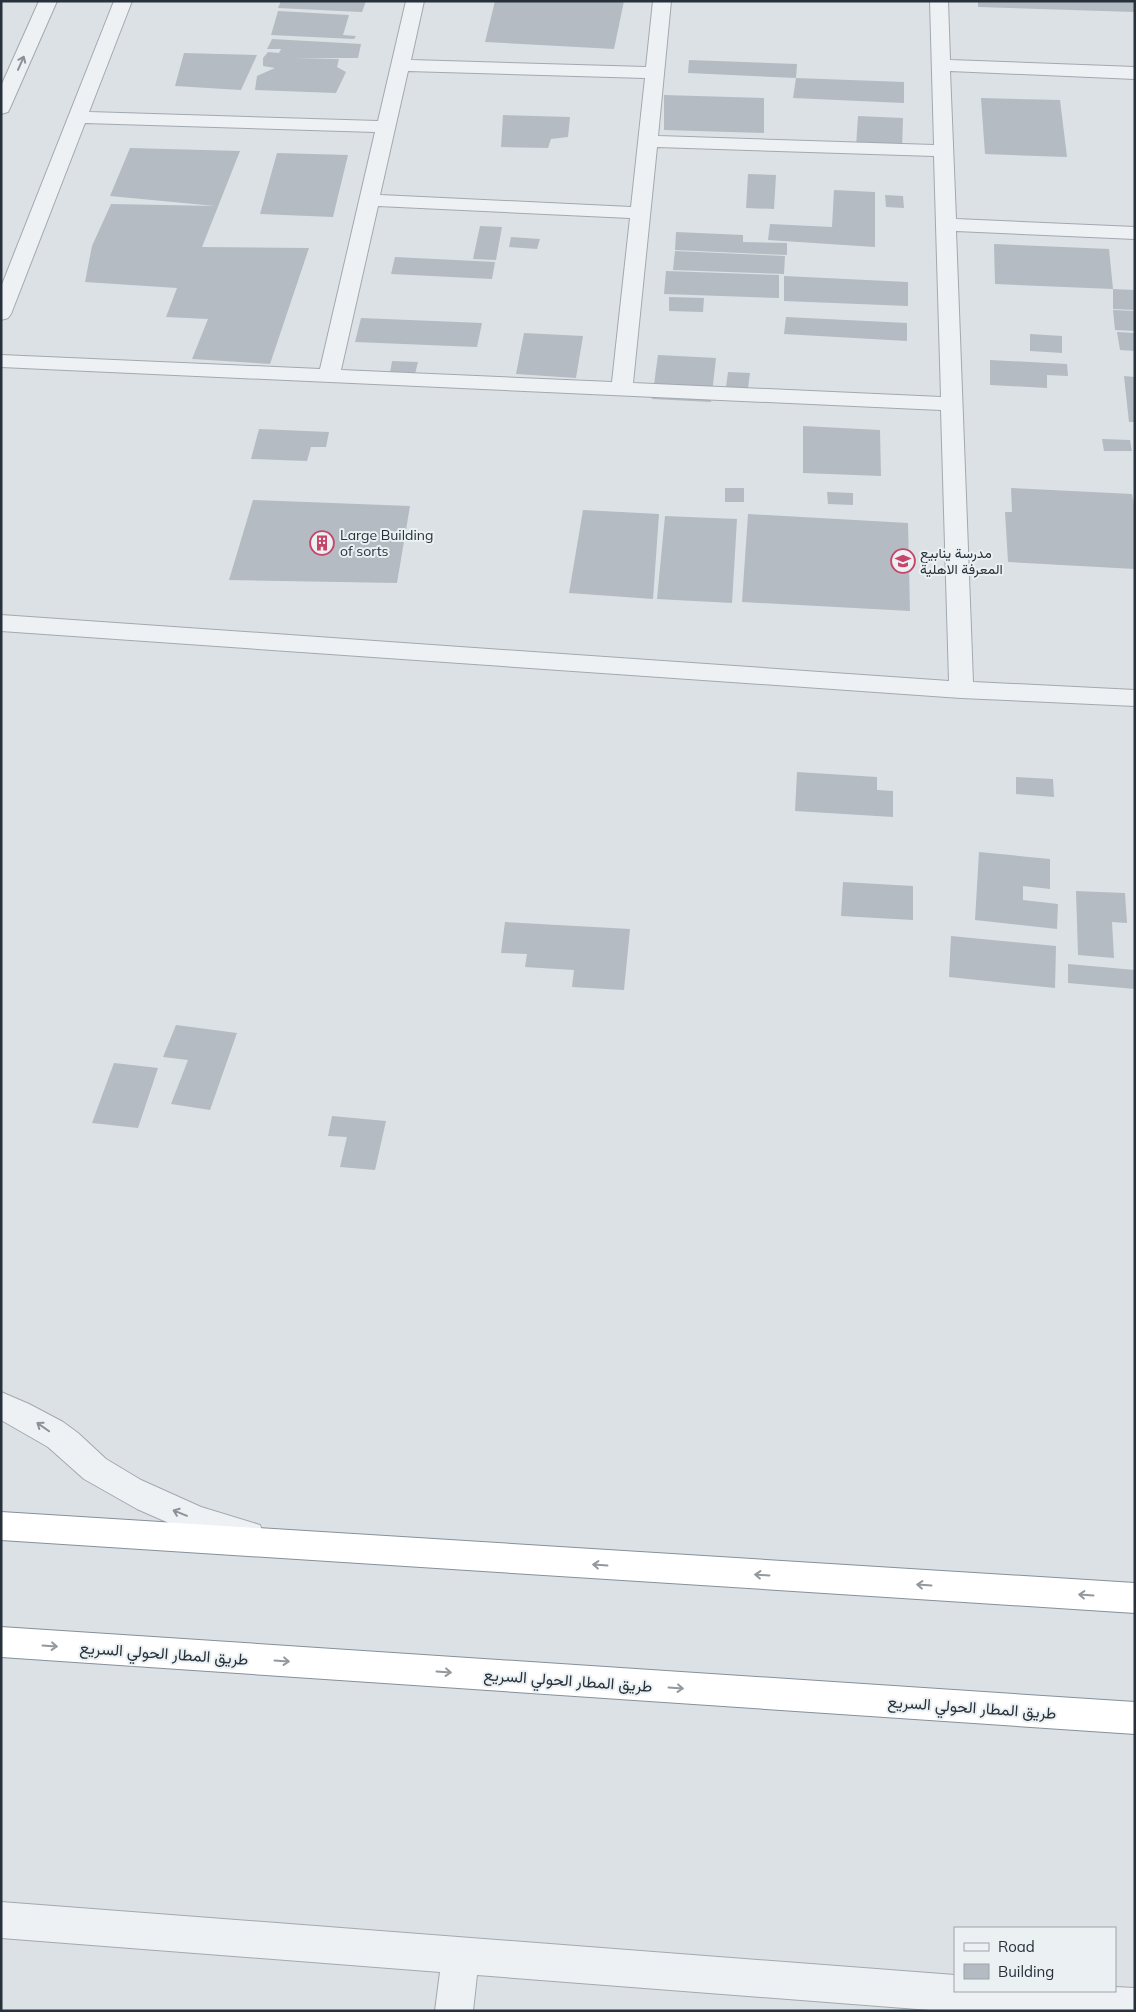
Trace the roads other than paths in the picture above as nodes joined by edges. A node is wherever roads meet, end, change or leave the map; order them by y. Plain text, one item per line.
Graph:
1 (48, 1) edge
2 (124, 1) edge
3 (415, 1) edge
4 (662, 1) edge
5 (939, 1) edge
6 (400, 65) junction
7 (941, 65) junction
8 (655, 73) junction
9 (1135, 73) edge
10 (1, 108) edge
11 (79, 117) junction
12 (386, 127) junction
13 (648, 141) junction
14 (944, 151) junction
15 (369, 200) junction
16 (641, 213) junction
17 (946, 225) junction
18 (1135, 233) edge
19 (1, 314) edge
20 (1, 361) edge
21 (329, 376) junction
22 (622, 389) junction
23 (952, 404) junction
24 (1, 623) edge
25 (961, 690) junction
26 (1135, 698) edge
27 (1, 1404) edge
28 (1, 1526) edge
29 (311, 1547) junction
30 (1135, 1598) edge
31 (1, 1642) edge
32 (1135, 1718) edge
33 (1, 1920) edge
34 (461, 1955) junction
35 (1135, 2007) edge
36 (454, 2011) edge

10 -> 1 street
2 - 11 street
3 - 6 street
4 - 8 street
5 - 7 street
6 - 8 street
6 - 12 street
7 - 9 street
7 - 14 street
8 - 13 street
11 - 12 street
11 - 19 street
12 - 15 street
13 - 14 street
13 - 16 street
14 - 17 street
15 - 16 street
15 - 21 street
16 - 22 street
17 - 18 street
17 - 23 street
20 - 21 street
21 - 22 street
22 - 23 street
23 - 25 street
24 - 25 street
25 - 26 street
29 -> 27 street
28 - 29 highway
30 -> 29 highway
31 -> 32 highway, طريق المطار الحولي السريع
33 - 34 street
34 - 35 street
34 - 36 street

